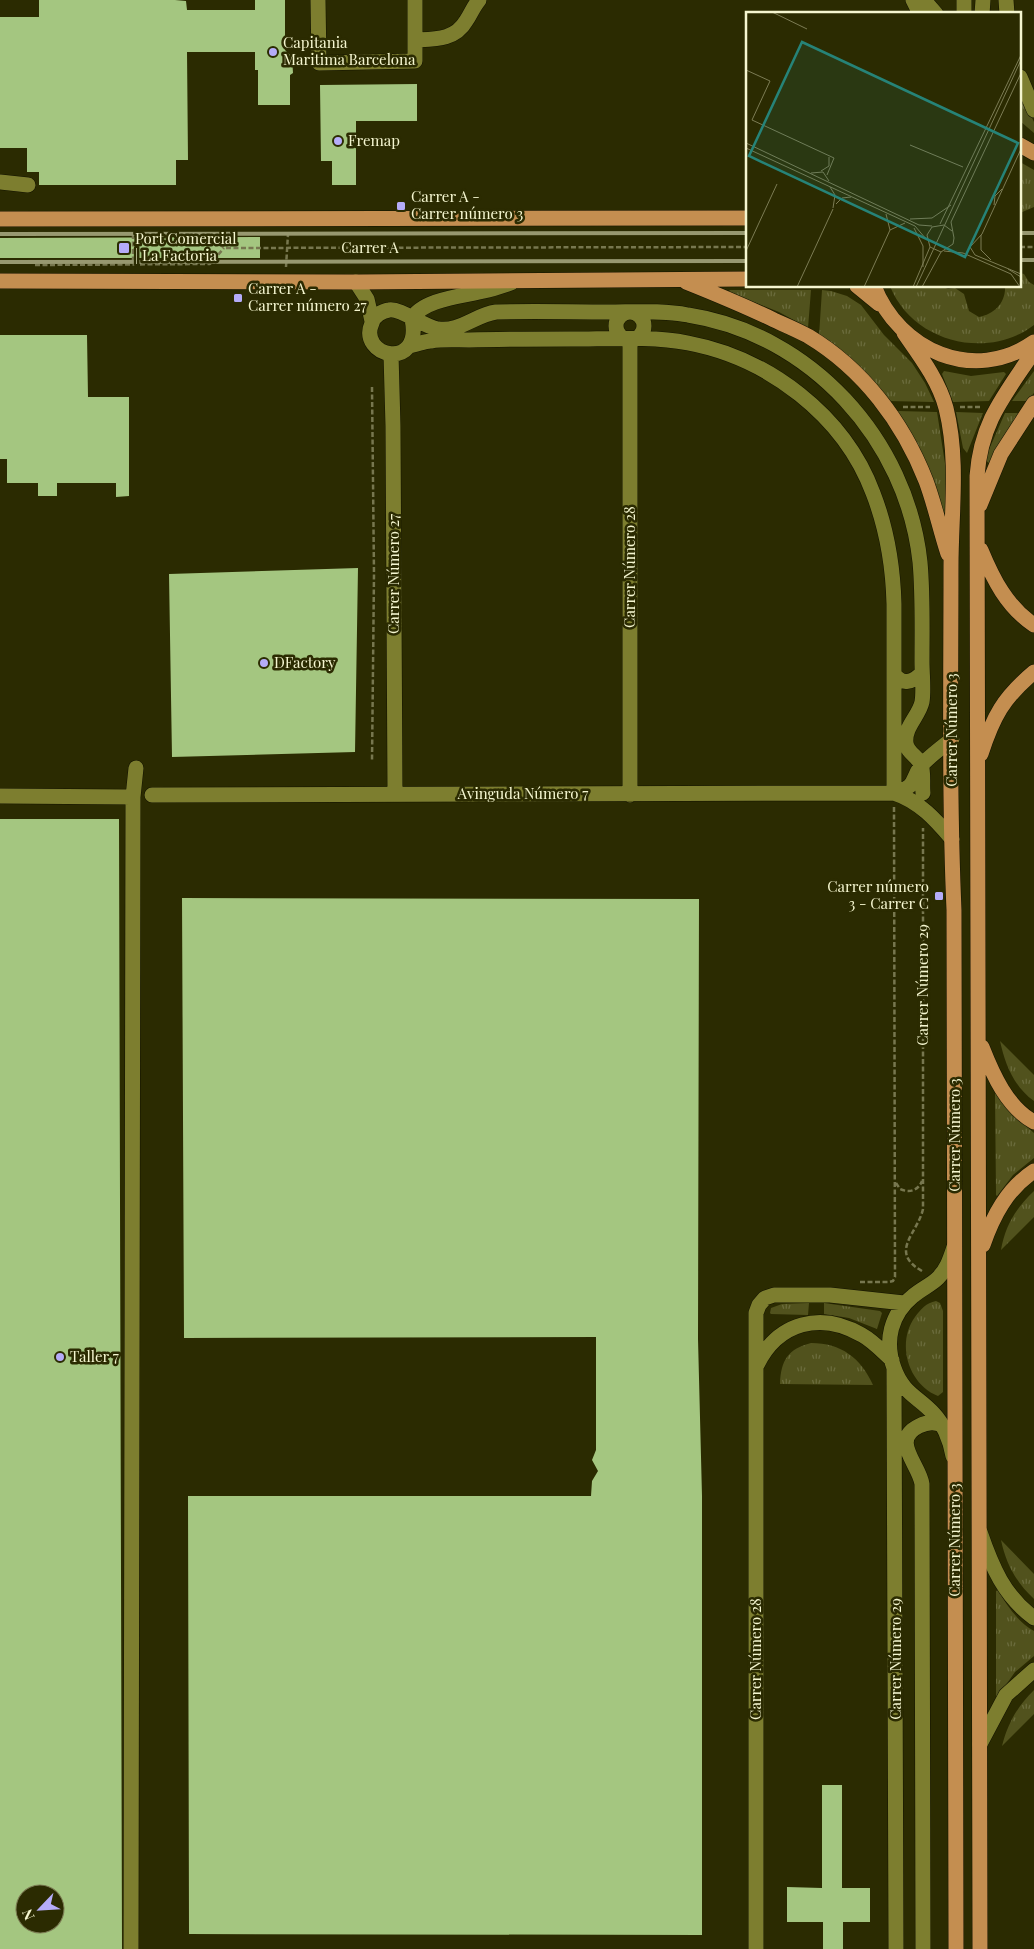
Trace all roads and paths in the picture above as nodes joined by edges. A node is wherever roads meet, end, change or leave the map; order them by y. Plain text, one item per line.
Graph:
1 (318, 0) edge
2 (415, 0) edge
3 (913, 0) edge
4 (924, 0) edge
5 (475, 2) edge
6 (919, 12) edge
7 (934, 12) edge
8 (415, 40) junction
9 (1022, 82) edge
10 (1034, 110) edge
11 (0, 182) edge
12 (28, 185) dead end
13 (744, 217) edge
14 (0, 219) edge
15 (288, 230) dead end
16 (133, 234) dead end
17 (118, 246) dead end
18 (746, 247) edge
19 (133, 248) junction
20 (287, 248) junction
21 (148, 250) dead end
22 (133, 262) dead end
23 (30, 265) dead end
24 (286, 267) dead end
25 (522, 279) junction
26 (678, 279) junction
27 (746, 279) edge
28 (0, 281) edge
29 (356, 282) junction
30 (859, 288) edge
31 (875, 288) edge
32 (884, 308) junction
33 (508, 312) junction
34 (630, 312) junction
35 (412, 319) junction
36 (372, 322) junction
37 (904, 333) junction
38 (507, 338) junction
39 (630, 340) junction
40 (1034, 342) edge
41 (409, 346) junction
42 (1034, 351) edge
43 (391, 354) junction
44 (372, 387) dead end
45 (1034, 403) edge
46 (936, 406) dead end
47 (900, 407) dead end
48 (954, 407) dead end
49 (987, 407) dead end
50 (978, 511) junction
51 (978, 541) junction
52 (951, 564) junction
53 (1034, 625) edge
54 (1034, 672) edge
55 (922, 673) junction
56 (894, 674) junction
57 (952, 739) junction
58 (372, 762) dead end
59 (921, 766) junction
60 (136, 768) dead end
61 (977, 768) junction
62 (395, 794) junction
63 (630, 794) junction
64 (894, 794) junction
65 (152, 795) dead end
66 (0, 796) edge
67 (133, 797) junction
68 (923, 801) junction
69 (952, 840) junction
70 (978, 1038) junction
71 (1034, 1122) edge
72 (1034, 1171) edge
73 (923, 1178) junction
74 (895, 1179) junction
75 (955, 1243) junction
76 (979, 1256) junction
77 (945, 1270) junction
78 (877, 1282) dead end
79 (904, 1303) junction
80 (893, 1364) junction
81 (756, 1368) junction
82 (942, 1425) junction
83 (955, 1467) junction
84 (895, 1513) junction
85 (923, 1514) junction
86 (979, 1528) junction
87 (1034, 1618) edge
88 (1034, 1670) edge
89 (980, 1744) junction
90 (131, 1949) edge
91 (756, 1949) edge
92 (896, 1949) edge
93 (923, 1949) edge
94 (956, 1949) edge
95 (980, 1949) edge

1 - 8 street
2 - 8 street
3 - 6 street
4 - 7 street
5 - 8 street
9 - 10 street
11 - 12 street
13 - 14 main road, Carrer A
15 - 20 path
16 - 19 path
17 - 19 path
18 - 20 path, Carrer A
19 - 21 path
19 - 22 path
20 - 23 path, Carrer A
20 - 24 path
25 - 26 main road
25 - 29 main road
25 - 35 street
26 - 27 main road
26 - 52 main road
28 - 29 main road
29 - 36 street
30 - 32 main road
31 - 32 main road
32 - 37 main road
33 - 34 street
33 - 35 street
33 - 38 street
34 - 39 street
34 - 55 street
35 - 36 street
35 - 41 street
36 - 43 street
37 - 40 main road
37 - 52 main road, Carrer Número 3
38 - 39 street
38 - 41 street
39 - 56 street
39 - 63 street, Carrer Número 28
41 - 43 street
42 - 50 main road, Carrer Número 3
43 - 62 street, Carrer Número 27
44 - 58 path, Carrer Número 27
45 - 50 main road
46 - 47 path
48 - 49 path
50 - 51 main road, Carrer Número 3
51 - 53 main road
51 - 61 main road, Carrer Número 3
52 - 57 main road, Carrer Número 3
54 - 61 main road
55 - 56 street
55 - 59 street
56 - 64 street
57 - 59 street
57 - 69 main road, Carrer Número 3
59 - 64 street
59 - 68 street
60 - 67 street
61 - 70 main road, Carrer Número 3
62 - 63 street, Avinguda Número 7
62 - 65 street, Avinguda Número 7
63 - 64 street, Avinguda Número 7
64 - 68 street, Avinguda Número 7
64 - 74 path, Carrer Número 29
66 - 67 street
67 - 90 street
68 - 69 street, Avinguda Número 7
68 - 73 path, Carrer Número 29
69 - 75 main road, Carrer Número 3
70 - 71 main road
70 - 76 main road, Carrer Número 3
72 - 76 main road
73 - 74 path
73 - 77 path, Carrer Número 29
74 - 78 path, Carrer Número 29
75 - 77 street
75 - 83 main road, Carrer Número 3
76 - 86 main road, Carrer Número 3
77 - 79 street
79 - 80 street, Carrer Número 29
79 - 81 street, Carrer Número 28
80 - 81 street
80 - 82 street
80 - 84 street, Carrer Número 29
81 - 91 street, Carrer Número 28
82 - 83 street
82 - 85 street, Carrer Número 29
83 - 94 main road, Carrer Número 3
84 - 85 street
84 - 92 street, Carrer Número 29
85 - 93 street, Carrer Número 29
86 - 87 street
86 - 89 main road, Carrer Número 3
88 - 89 street
89 - 95 main road, Carrer Número 3

